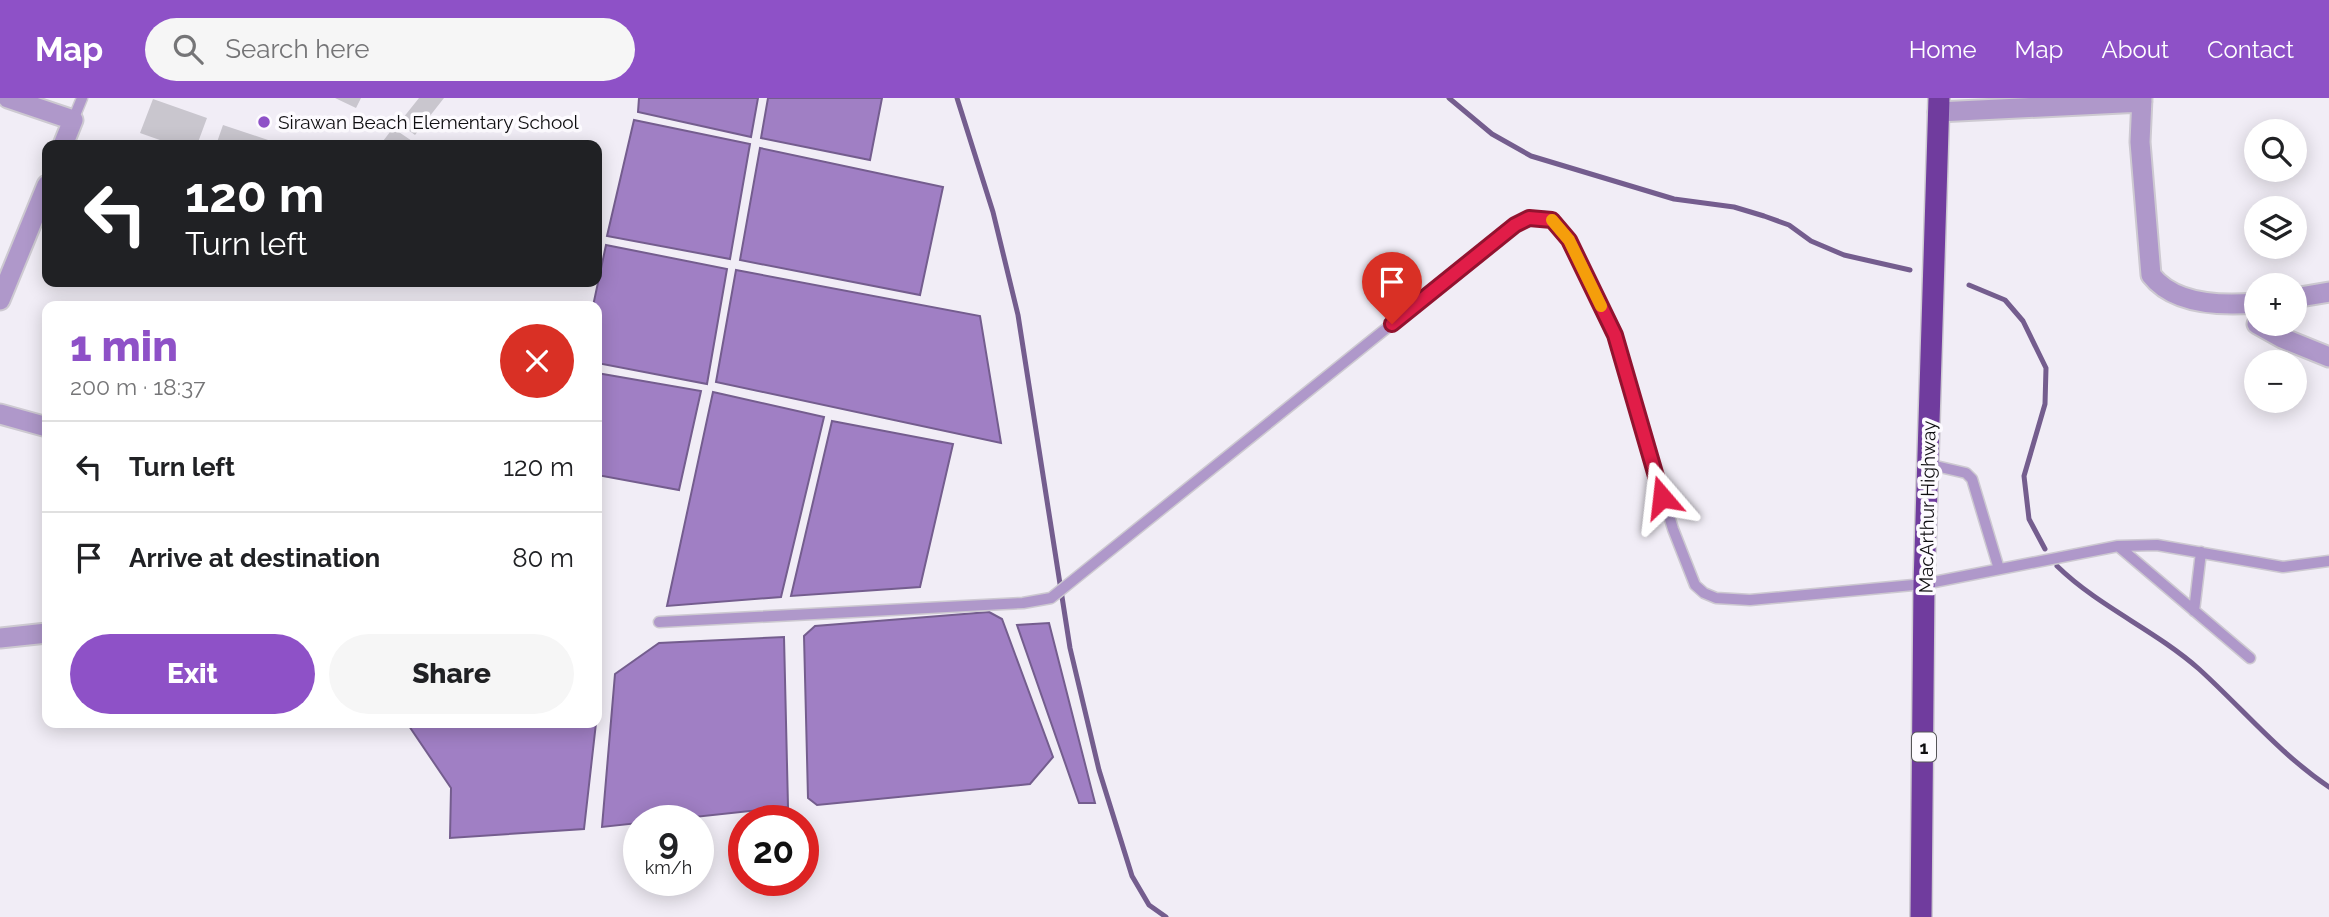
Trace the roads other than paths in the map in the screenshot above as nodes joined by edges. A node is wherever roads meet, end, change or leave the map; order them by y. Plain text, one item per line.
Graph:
1 (8, 98) edge
2 (82, 98) edge
3 (2142, 100) edge
4 (1938, 105) edge
5 (73, 120) junction
6 (66, 140) edge
7 (42, 197) edge
8 (2329, 292) edge
9 (2307, 296) edge
10 (0, 300) edge
11 (2244, 304) edge
12 (2279, 336) edge
13 (2329, 357) edge
14 (0, 414) edge
15 (42, 426) edge
16 (1927, 464) junction
17 (2118, 547) junction
18 (2201, 552) junction
19 (2329, 561) edge
20 (1999, 569) junction
21 (1924, 584) junction
22 (2194, 611) junction
23 (659, 622) dead end
24 (42, 634) edge
25 (0, 638) edge
26 (2250, 658) dead end
27 (1921, 917) edge

1 - 5 street
2 - 5 lane
3 - 4 street
3 - 11 street
4 - 16 highway, MacArthur Highway / 1
5 - 6 street
7 - 10 street
8 - 9 street
12 - 13 street
14 - 15 street
16 - 20 lane
16 - 21 highway, MacArthur Highway / 1
17 - 18 lane
17 - 20 lane
17 - 22 lane
18 - 19 lane
18 - 22 lane
20 - 21 lane
21 - 23 lane
21 - 27 highway, MacArthur Highway / 1
22 - 26 lane
24 - 25 street

